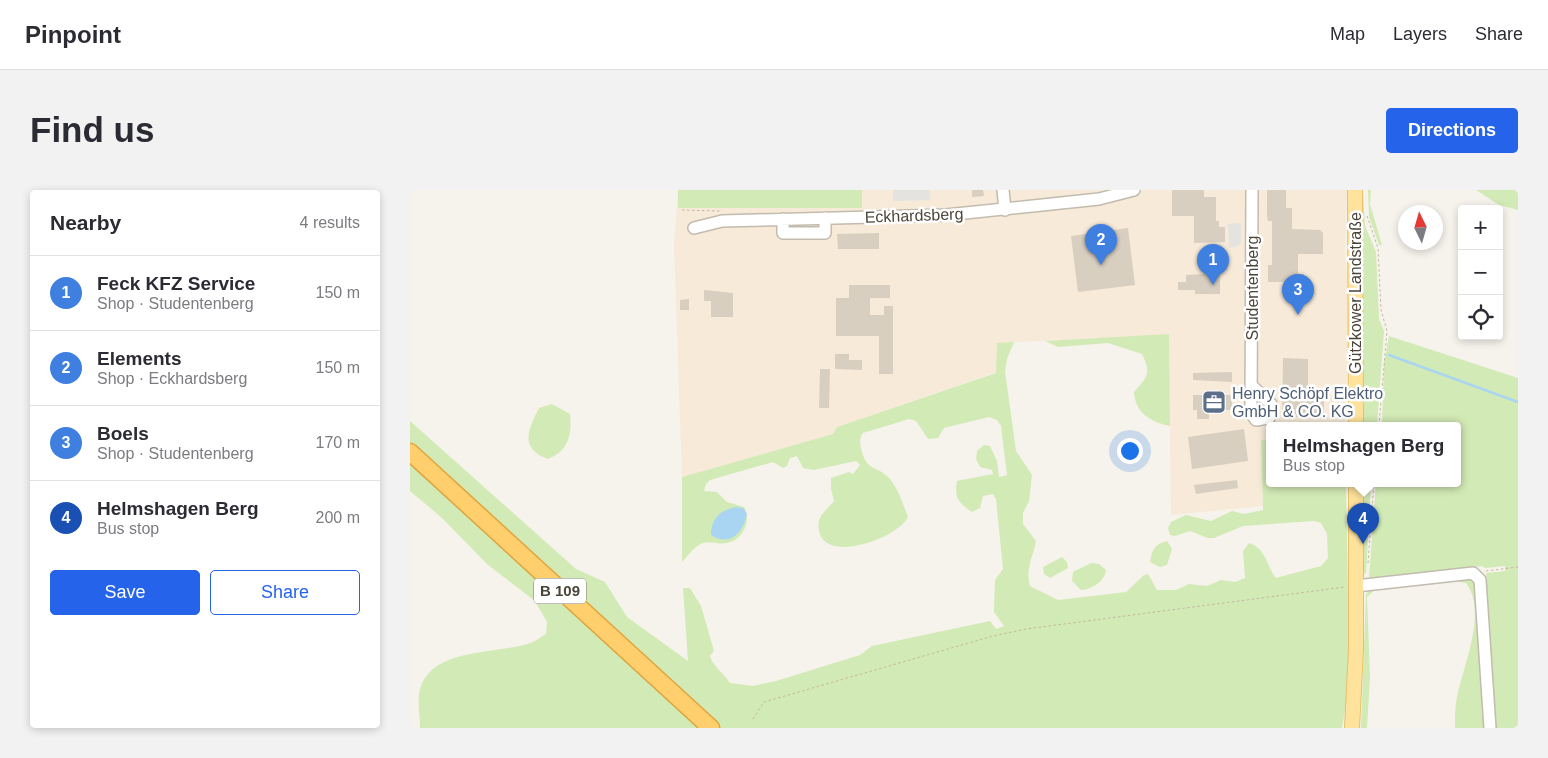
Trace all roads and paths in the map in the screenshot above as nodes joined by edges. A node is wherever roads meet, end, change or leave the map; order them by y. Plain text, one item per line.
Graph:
1 (1003, 190) edge
2 (1134, 190) edge
3 (1252, 190) edge
4 (1355, 190) edge
5 (1005, 210) junction
6 (1366, 213) dead end
7 (694, 228) dead end
8 (1252, 386) dead end
9 (1356, 422) edge
10 (1379, 422) edge
11 (410, 452) edge
12 (1356, 487) edge
13 (1518, 567) edge
14 (1473, 573) junction
15 (1356, 586) junction
16 (753, 719) dead end
17 (711, 728) edge
18 (1352, 728) edge
19 (1490, 728) edge

1 - 5 street
2 - 5 street, Eckhardsberg
3 - 8 street, Studentenberg
4 - 9 main road, Gützkower Landstraße
5 - 7 street, Eckhardsberg
6 - 10 path
11 - 17 highway, B 109
12 - 15 main road
13 - 14 path
14 - 15 street
14 - 19 street
15 - 16 path
15 - 18 main road

